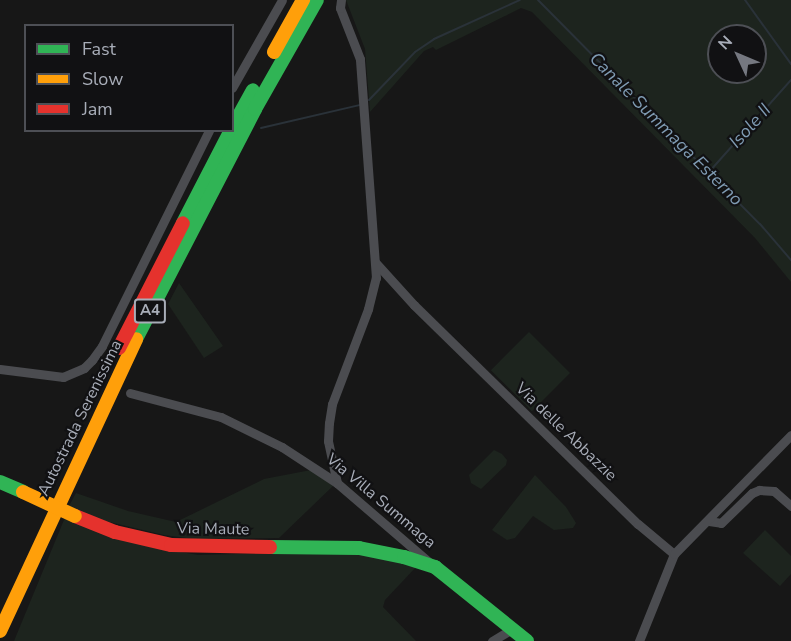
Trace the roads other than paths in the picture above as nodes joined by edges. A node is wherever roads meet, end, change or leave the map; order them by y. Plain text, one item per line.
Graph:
1 (282, 0) edge
2 (303, 0) edge
3 (316, 0) edge
4 (341, 0) edge
5 (234, 84) edge
6 (234, 125) edge
7 (208, 132) edge
8 (230, 132) edge
9 (375, 262) junction
10 (0, 369) edge
11 (130, 393) dead end
12 (791, 435) edge
13 (0, 482) edge
14 (338, 483) junction
15 (791, 506) edge
16 (709, 521) junction
17 (405, 541) junction
18 (674, 554) junction
19 (396, 555) junction
20 (435, 567) junction
21 (0, 603) edge
22 (512, 629) junction
23 (0, 631) edge
24 (492, 641) edge
25 (527, 641) edge
26 (639, 641) edge

1 - 5 street
2 - 6 main road, Autostrada Serenissima / A4
3 - 23 main road, Autostrada Serenissima / A4
4 - 9 street
7 - 10 street
8 - 21 main road, Autostrada Serenissima / A4
9 - 14 street
9 - 18 street, Via delle Abbazzie
11 - 14 street, Via Villa Summaga
12 - 16 street
13 - 19 main road, Via Maute, bridge
14 - 17 street, Via Villa Summaga
15 - 16 street
16 - 18 street
17 - 19 street
17 - 20 street, Via Villa Summaga
18 - 26 street
19 - 20 main road, Via Maute
20 - 22 main road, Via Villa Summaga
22 - 24 street
22 - 25 main road, Via Villa Summaga

